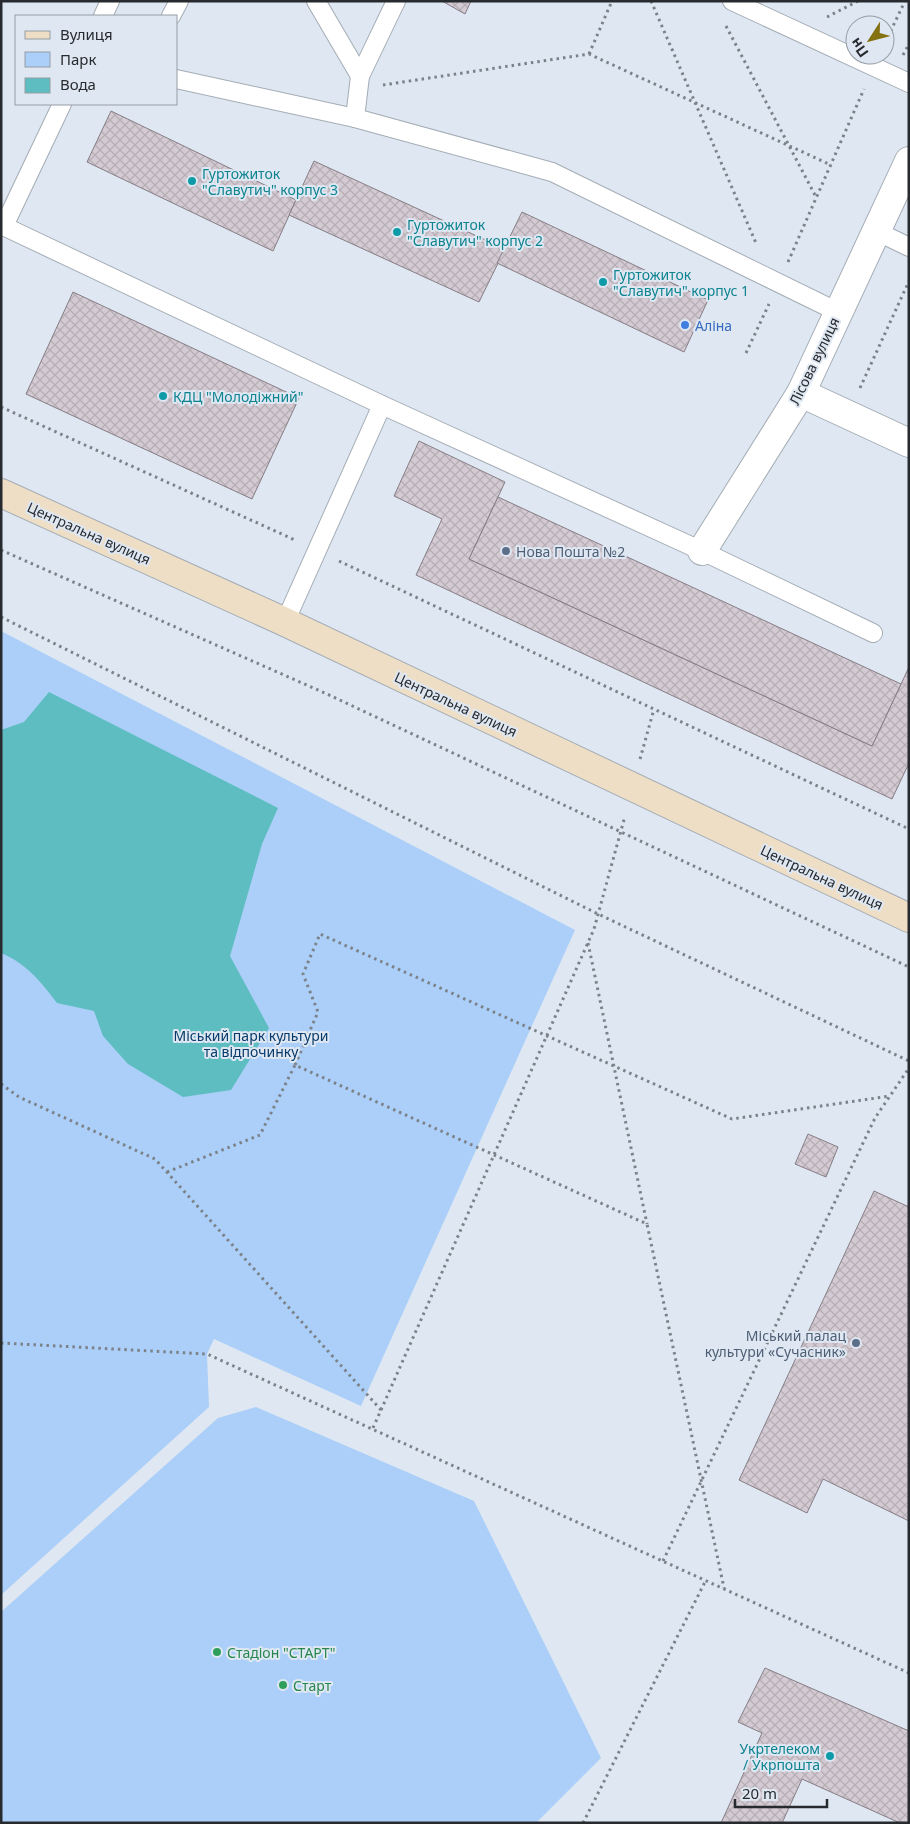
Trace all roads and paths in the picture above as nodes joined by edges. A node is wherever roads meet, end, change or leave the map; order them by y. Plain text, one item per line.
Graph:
1 (110, 1) edge
2 (179, 1) edge
3 (316, 1) edge
4 (396, 1) edge
5 (612, 1) edge
6 (651, 1) edge
7 (732, 1) edge
8 (905, 1) edge
9 (103, 15) edge
10 (172, 15) edge
11 (722, 18) dead end
12 (895, 22) edge
13 (589, 54) junction
14 (874, 67) junction
15 (178, 79) edge
16 (359, 83) junction
17 (909, 83) edge
18 (62, 105) edge
19 (695, 105) junction
20 (355, 118) junction
21 (788, 146) junction
22 (909, 161) edge
23 (831, 165) junction
24 (816, 198) junction
25 (2, 226) edge
26 (876, 231) junction
27 (909, 247) edge
28 (775, 282) junction
29 (909, 282) edge
30 (838, 312) junction
31 (746, 353) dead end
32 (801, 393) junction
33 (382, 405) junction
34 (1, 407) edge
35 (848, 414) junction
36 (909, 443) edge
37 (1, 493) edge
38 (1, 550) edge
39 (317, 550) junction
40 (702, 552) junction
41 (1, 617) edge
42 (285, 622) junction
43 (872, 633) dead end
44 (654, 709) junction
45 (632, 787) junction
46 (909, 829) edge
47 (620, 832) junction
48 (598, 914) junction
49 (909, 918) edge
50 (588, 942) junction
51 (909, 967) edge
52 (547, 1036) junction
53 (909, 1061) edge
54 (295, 1065) junction
55 (614, 1066) junction
56 (909, 1068) edge
57 (1, 1084) edge
58 (890, 1096) junction
59 (494, 1155) junction
60 (167, 1172) junction
61 (647, 1224) junction
62 (1, 1343) edge
63 (381, 1410) junction
64 (372, 1430) junction
65 (701, 1480) junction
66 (663, 1561) junction
67 (706, 1580) junction
68 (724, 1589) junction
69 (909, 1673) edge
70 (583, 1823) edge

1 - 9 lane
2 - 10 lane
3 - 16 lane
4 - 16 lane
5 - 13 path
6 - 19 path
7 - 14 lane
8 - 12 path
11 - 21 path
13 - 16 path
13 - 19 path
14 - 17 lane
14 - 23 path
15 - 20 lane
16 - 20 lane
18 - 25 lane
19 - 21 path
19 - 28 path
20 - 28 lane
21 - 23 path
21 - 24 path
22 - 26 street, Лісова вулиця
23 - 24 path
24 - 28 path
25 - 33 lane
26 - 27 lane
26 - 30 street, Лісова вулиця
28 - 30 lane
28 - 31 path
29 - 35 path
30 - 32 street, Лісова вулиця
32 - 35 street
32 - 40 street, Лісова вулиця
33 - 39 lane
33 - 40 lane
34 - 39 path
35 - 36 street
37 - 42 street, Центральна вулиця
38 - 47 path
39 - 42 lane
39 - 44 path
40 - 43 lane
41 - 48 path
42 - 45 street, Центральна вулиця
44 - 45 path
44 - 46 path
45 - 47 path
45 - 49 street, Центральна вулиця
47 - 48 path
47 - 51 path
48 - 50 path
48 - 53 path
50 - 52 path
50 - 55 path
52 - 54 path
52 - 55 path
52 - 59 path
54 - 59 path
54 - 60 path
55 - 58 path
55 - 61 path
56 - 58 path
57 - 60 path
58 - 65 path
59 - 61 path
59 - 63 path
60 - 63 path
61 - 65 path
62 - 64 path
63 - 64 path
64 - 66 path
65 - 66 path
65 - 68 path
66 - 67 path
67 - 68 path
67 - 70 path
68 - 69 path

